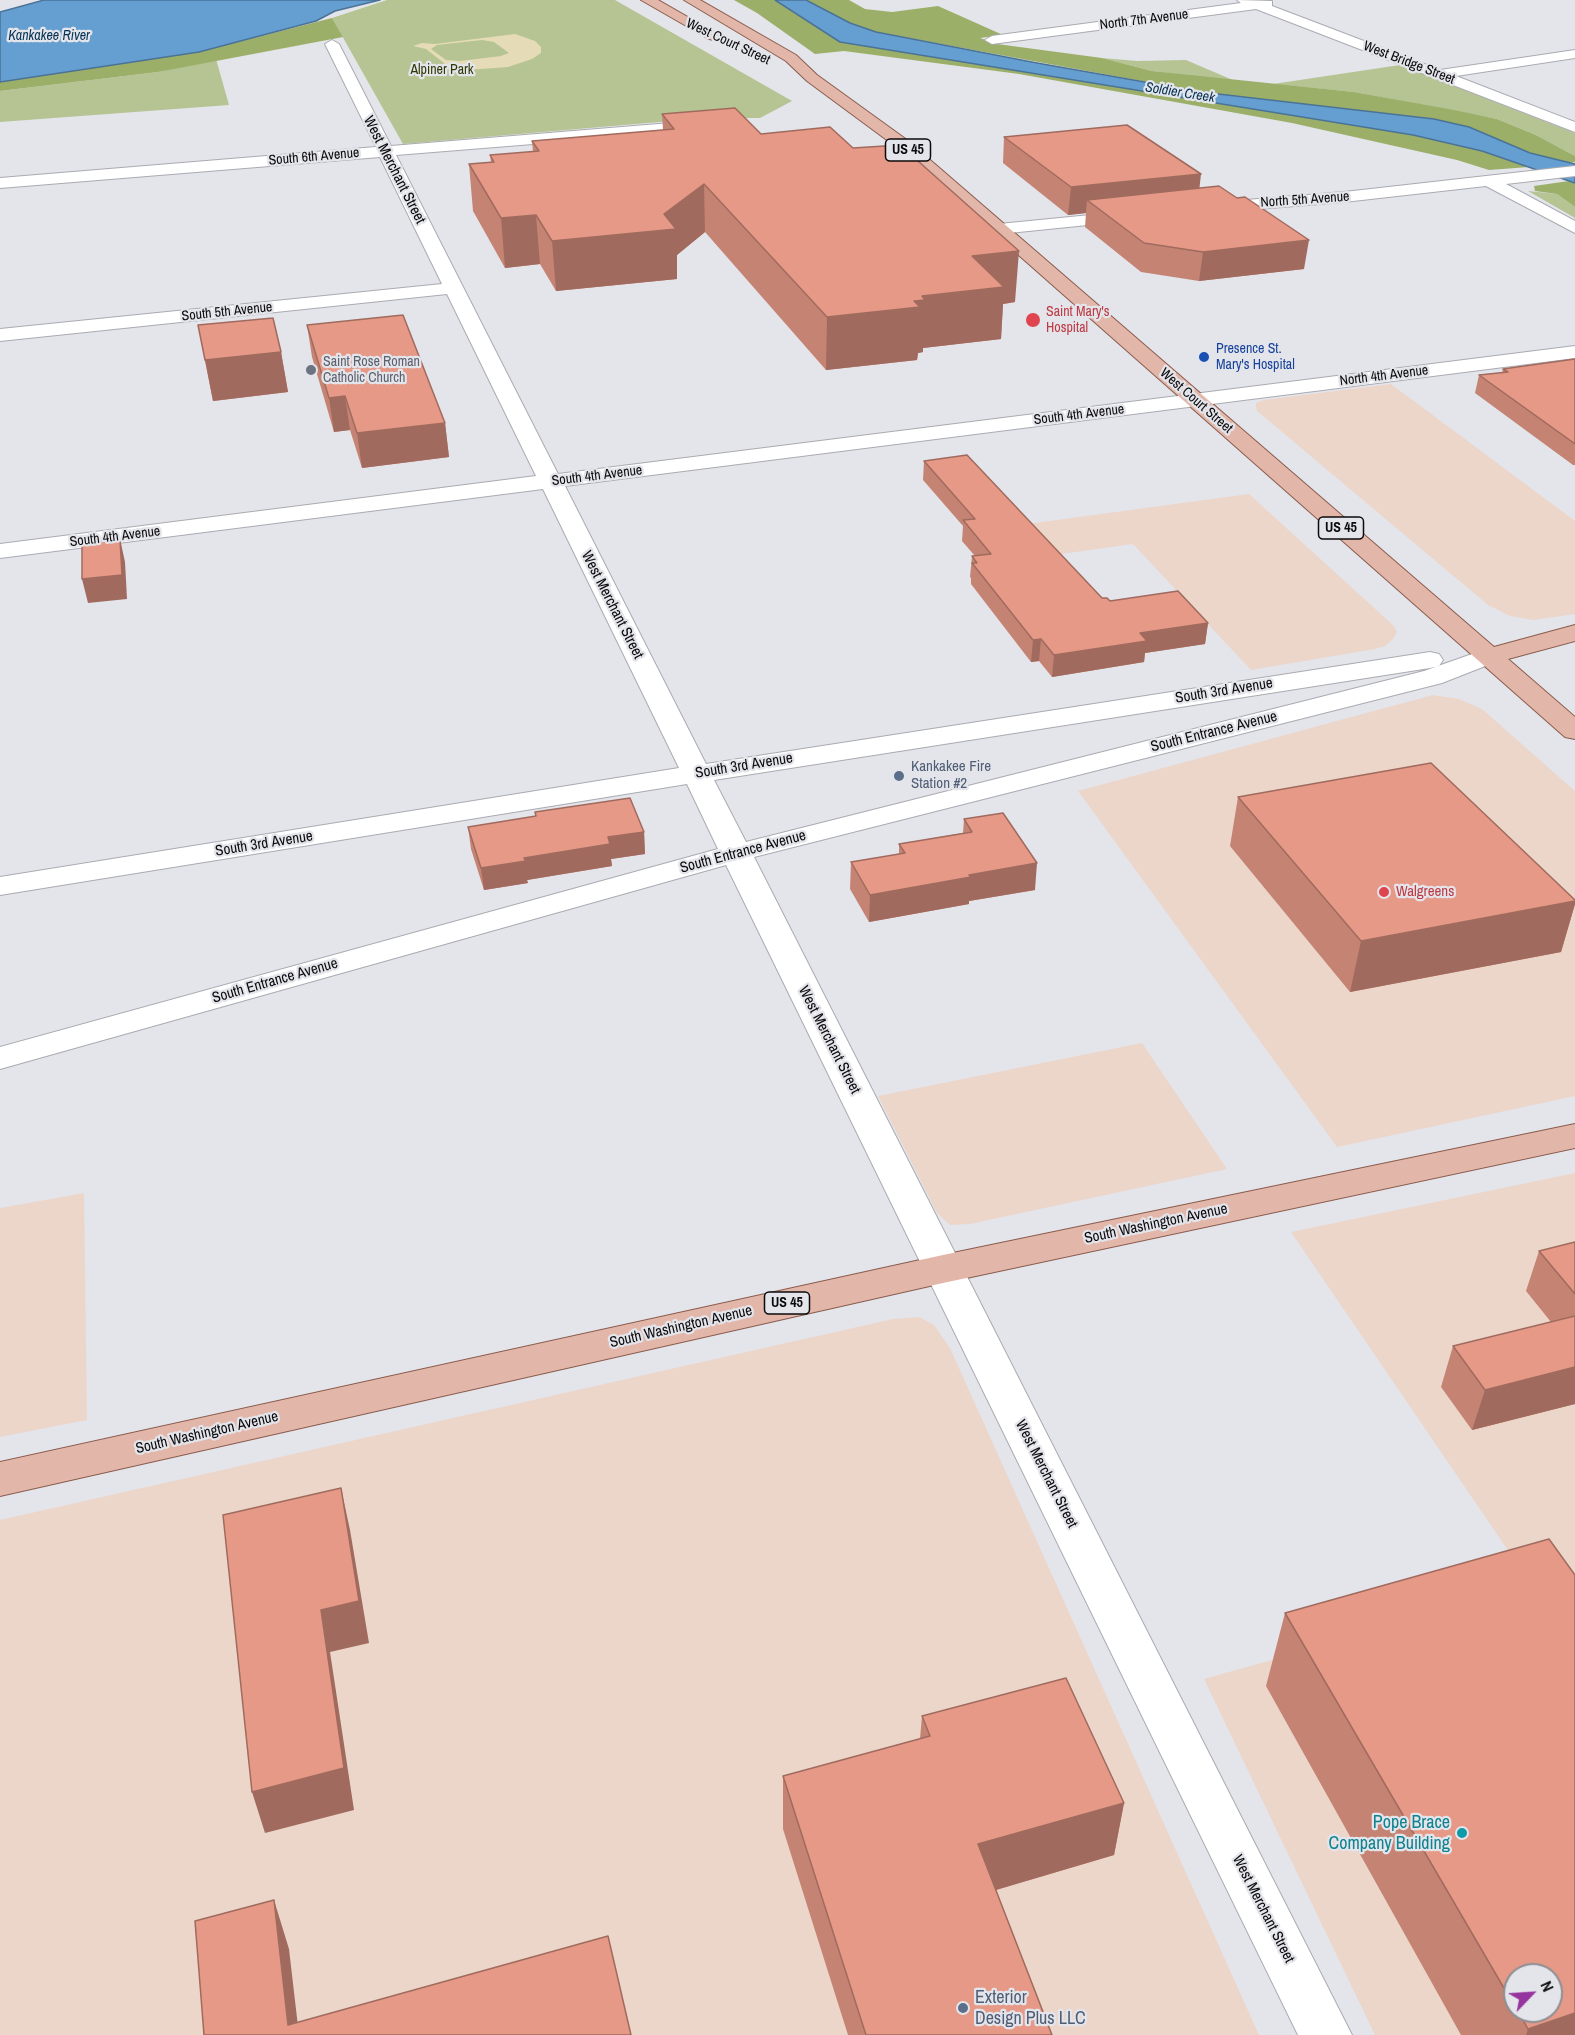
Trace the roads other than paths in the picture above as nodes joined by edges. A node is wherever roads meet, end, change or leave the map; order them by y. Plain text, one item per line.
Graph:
1 (648, 0) edge
2 (691, 0) edge
3 (1286, 1) edge
4 (1250, 3) edge
5 (992, 40) dead end
6 (724, 41) dead end
7 (332, 44) dead end
8 (1575, 54) edge
9 (778, 66) dead end
10 (1439, 75) junction
11 (812, 78) junction
12 (722, 124) edge
13 (1575, 127) edge
14 (385, 151) junction
15 (1575, 171) edge
16 (1491, 182) junction
17 (0, 183) edge
18 (1196, 213) edge
19 (1150, 218) edge
20 (1575, 228) edge
21 (1005, 234) junction
22 (453, 288) junction
23 (0, 335) edge
24 (1575, 352) edge
25 (1194, 400) junction
26 (550, 482) junction
27 (0, 551) edge
28 (1575, 633) edge
29 (1489, 656) junction
30 (1575, 731) edge
31 (696, 774) junction
32 (735, 853) junction
33 (0, 886) edge
34 (0, 1058) edge
35 (1575, 1136) edge
36 (943, 1269) junction
37 (0, 1479) edge
38 (1326, 2035) edge

1 - 6 main road, West Court Street
2 - 11 main road, West Court Street / US 45
3 - 4 street, North 7th Avenue
4 - 5 street, North 7th Avenue
4 - 10 street, West Bridge Street
7 - 14 street, West Merchant Street
8 - 10 street
9 - 11 main road, West Court Street / US 45
10 - 13 street, West Bridge Street
11 - 21 main road, West Court Street / US 45
12 - 14 street, South 6th Avenue
14 - 17 street, South 6th Avenue
14 - 22 street, West Merchant Street
15 - 16 street, North 5th Avenue
16 - 18 street, North 5th Avenue
16 - 20 street
19 - 21 street
21 - 25 main road, West Court Street / US 45
22 - 23 street, South 5th Avenue
22 - 26 street, West Merchant Street
24 - 25 street, North 4th Avenue
25 - 26 street, South 4th Avenue
25 - 29 main road, West Court Street / US 45
26 - 27 street, South 4th Avenue
26 - 31 street, West Merchant Street
28 - 29 main road
29 - 30 main road, West Court Street / US 45
29 - 31 street, South 3rd Avenue
29 - 32 street, South Entrance Avenue
31 - 32 street, West Merchant Street
31 - 33 street, South 3rd Avenue
32 - 34 street, South Entrance Avenue
32 - 36 street, West Merchant Street
35 - 36 main road, South Washington Avenue / US 45
36 - 37 main road, South Washington Avenue / US 45
36 - 38 street, West Merchant Street

